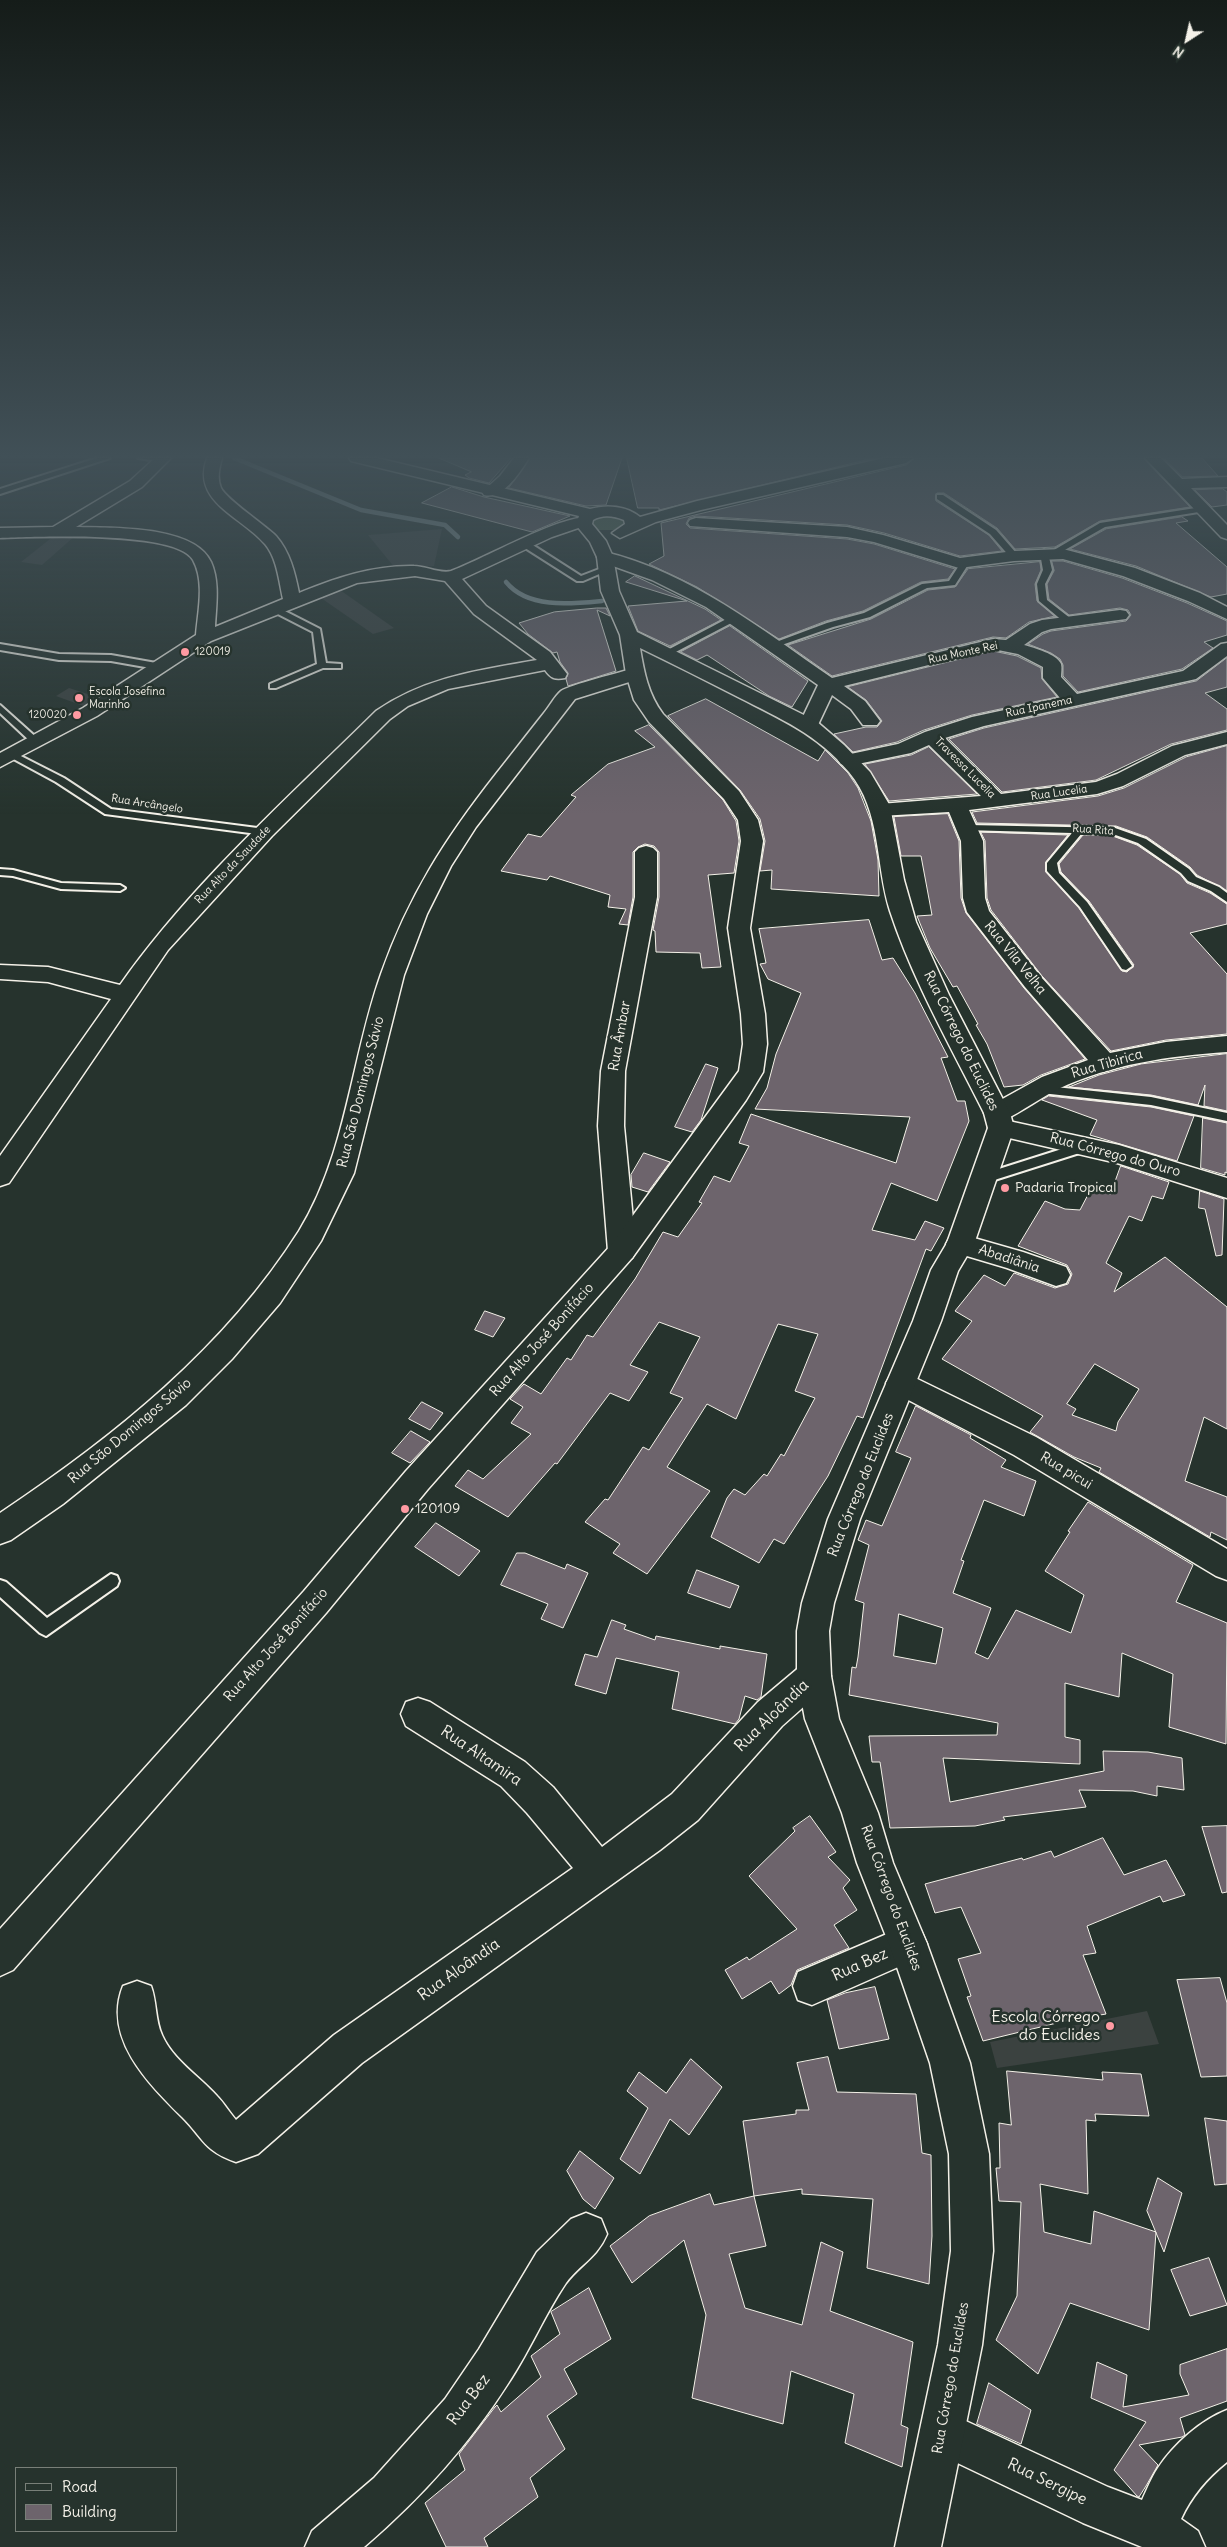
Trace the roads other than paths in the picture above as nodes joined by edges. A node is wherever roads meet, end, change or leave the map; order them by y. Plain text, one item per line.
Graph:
1 (208, 577) edge
2 (287, 577) edge
3 (360, 577) edge
4 (451, 577) edge
5 (609, 577) edge
6 (649, 577) edge
7 (956, 577) edge
8 (1047, 577) edge
9 (1142, 577) edge
10 (292, 602) junction
11 (275, 609) junction
12 (1227, 614) edge
13 (1120, 615) dead end
14 (734, 618) junction
15 (1068, 620) junction
16 (629, 635) junction
17 (205, 637) junction
18 (774, 645) junction
19 (1010, 646) junction
20 (0, 647) edge
21 (1227, 648) edge
22 (551, 663) junction
23 (322, 665) junction
24 (338, 666) dead end
25 (162, 667) junction
26 (655, 668) junction
27 (827, 684) junction
28 (273, 686) dead end
29 (568, 695) junction
30 (1072, 700) junction
31 (0, 708) edge
32 (870, 721) dead end
33 (809, 725) junction
34 (932, 736) junction
35 (1227, 738) edge
36 (35, 741) junction
37 (6, 758) edge
38 (848, 760) junction
39 (997, 801) junction
40 (958, 806) junction
41 (880, 810) junction
42 (968, 828) junction
43 (1080, 829) junction
44 (264, 832) junction
45 (646, 852) dead end
46 (0, 872) edge
47 (120, 888) dead end
48 (1227, 898) edge
49 (1126, 966) dead end
50 (0, 972) edge
51 (124, 995) junction
52 (1227, 1044) edge
53 (1106, 1063) junction
54 (1035, 1089) junction
55 (1227, 1117) edge
56 (999, 1121) junction
57 (1088, 1146) junction
58 (0, 1176) edge
59 (985, 1178) junction
60 (1227, 1188) edge
61 (960, 1244) junction
62 (622, 1251) junction
63 (1056, 1275) dead end
64 (901, 1383) junction
65 (0, 1530) edge
66 (1227, 1566) edge
67 (111, 1581) dead end
68 (0, 1587) edge
69 (814, 1676) junction
70 (418, 1714) dead end
71 (599, 1871) junction
72 (908, 1944) junction
73 (0, 1957) edge
74 (812, 1986) dead end
75 (137, 2000) dead end
76 (586, 2234) dead end
77 (942, 2432) junction
78 (1227, 2432) edge
79 (1162, 2540) edge
80 (328, 2547) edge
81 (918, 2547) edge

1 - 17 street
2 - 10 street
3 - 10 street
4 - 22 street
5 - 16 street, Rua Alto José Bonifácio
6 - 14 street
7 - 18 lane
8 - 15 lane
9 - 12 street
10 - 11 street
11 - 17 street
11 - 23 lane
13 - 15 street
14 - 18 street
14 - 26 lane
15 - 19 street
16 - 26 street, Rua Córrego do Euclides
16 - 26 street, Rua Alto José Bonifácio
17 - 25 street
18 - 27 street
19 - 27 street, Rua Monte Rei
19 - 30 street, Rua Monte Rei
20 - 25 lane
21 - 30 street, Rua Ipanema
22 - 29 street
22 - 44 street, Rua Alto da Saudade
23 - 24 lane
23 - 28 lane
25 - 36 street
26 - 29 street
26 - 33 street, Rua Córrego do Euclides
26 - 62 street, Rua Alto José Bonifácio
27 - 32 street
27 - 33 street
29 - 65 street, Rua São Domingos Sávio
30 - 34 street, Rua Ipanema
31 - 36 lane
33 - 38 street, Rua Córrego do Euclides
34 - 38 street, Rua Ipanema
34 - 39 street, Travessa Lucelia
35 - 39 street, Rua Lucelia
36 - 37 street
37 - 44 lane, Rua Arcângelo
38 - 41 street, Rua Córrego do Euclides
39 - 40 street, Rua Lucelia
40 - 41 street, Rua Lucelia
40 - 42 street, Rua Vila Velha
41 - 56 street, Rua Córrego do Euclides
42 - 43 lane, Rua Rita
42 - 53 street, Rua Vila Velha
43 - 48 lane, Rua Rita
43 - 49 lane
44 - 51 street, Rua Alto da Saudade
45 - 62 street, Rua Âmbar
46 - 47 lane
50 - 51 street
51 - 58 street, Rua Alto da Saudade
52 - 53 street, Rua Tibirica
53 - 54 street, Rua Tibirica
54 - 55 lane
54 - 56 street, Rua Tibirica
56 - 57 street, Rua Córrego do Ouro
56 - 59 street, Rua Córrego do Euclides
57 - 59 lane
57 - 60 street, Rua Córrego do Ouro
59 - 61 street, Rua Córrego do Euclides
61 - 63 street, Abadiânia
61 - 64 street, Rua Córrego do Euclides
62 - 73 street, Rua Alto José Bonifácio
64 - 66 street, Rua picui
64 - 69 street, Rua Córrego do Euclides
67 - 68 lane
69 - 71 street, Rua Aloândia
69 - 72 street, Rua Córrego do Euclides
70 - 71 street, Rua Altamira
71 - 75 street, Rua Aloândia
72 - 74 street, Rua Bez
72 - 77 street, Rua Córrego do Euclides
76 - 80 street, Rua Bez
77 - 79 street, Rua Sergipe
77 - 81 street, Rua Córrego do Euclides
78 - 79 street

